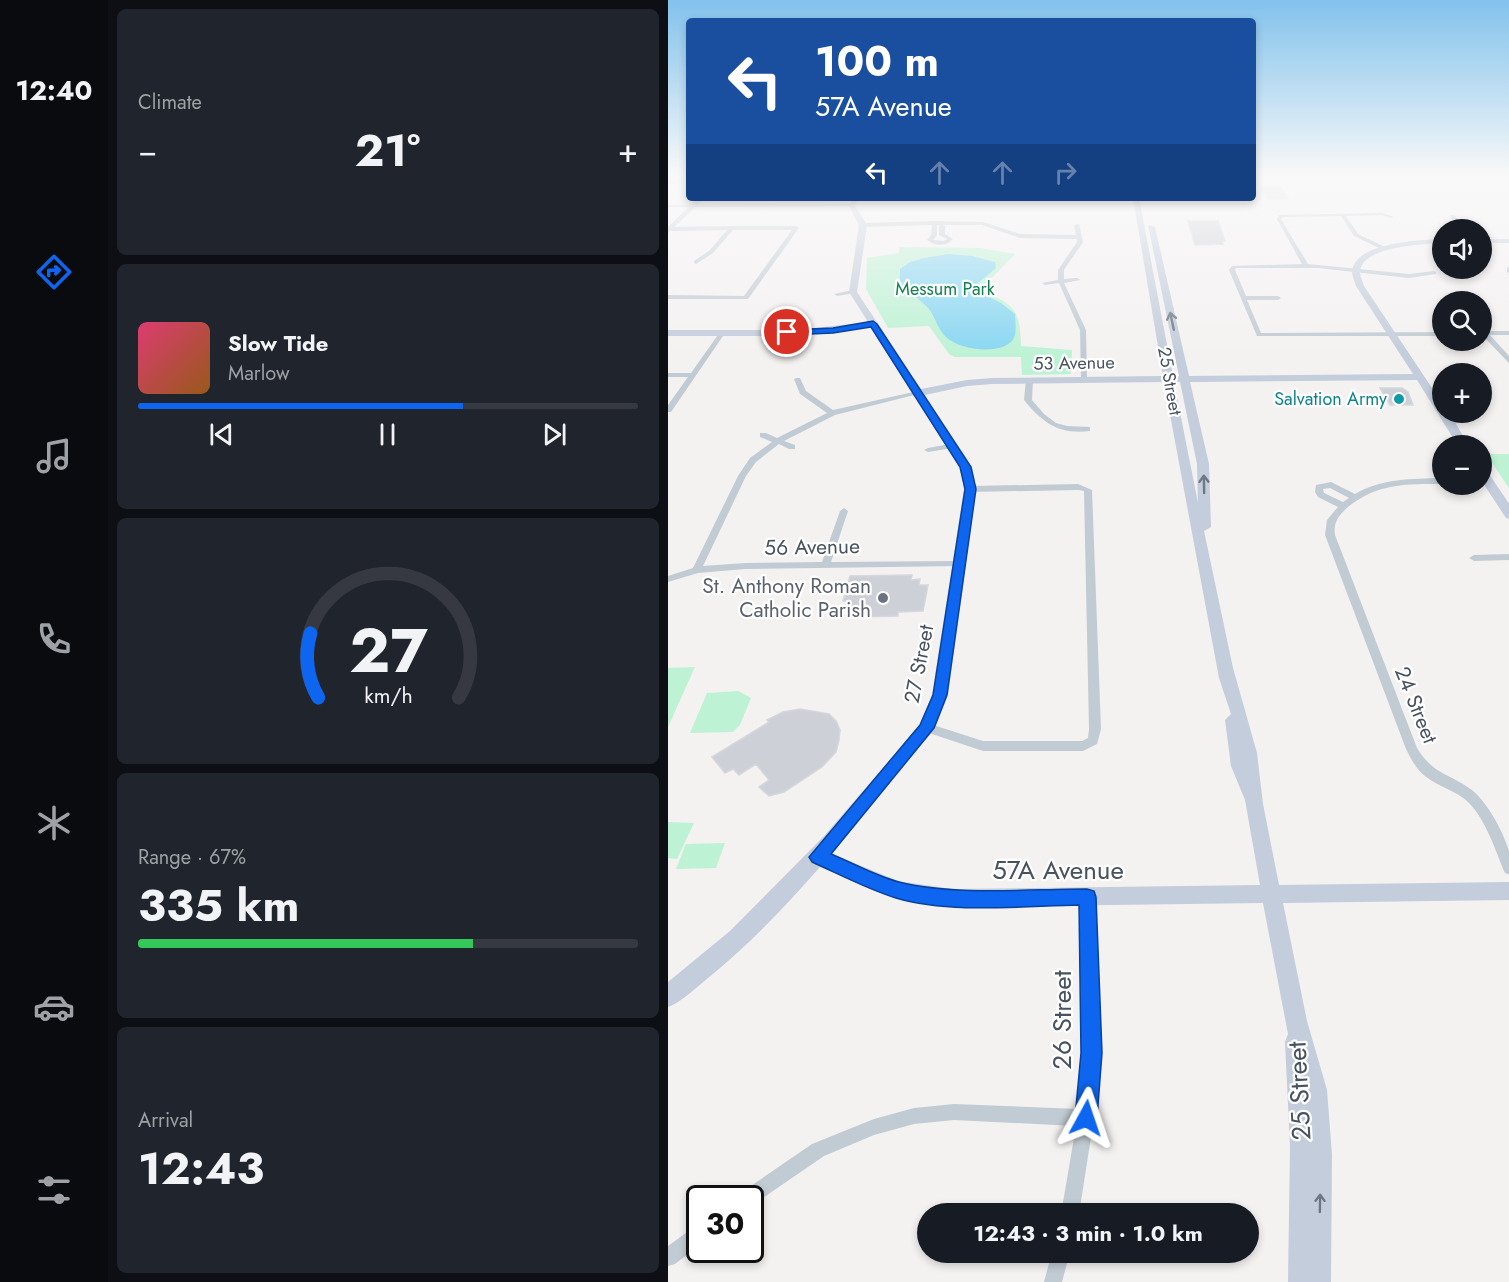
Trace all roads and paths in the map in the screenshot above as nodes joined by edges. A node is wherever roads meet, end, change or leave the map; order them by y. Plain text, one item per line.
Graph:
1 (725, 236) edge
2 (790, 236) edge
3 (861, 236) edge
4 (931, 236) edge
5 (947, 236) edge
6 (1020, 236) edge
7 (1143, 236) edge
8 (1153, 236) edge
9 (1289, 236) edge
10 (1358, 236) edge
11 (1079, 237) joint
12 (1492, 241) edge
13 (1510, 241) edge
14 (1432, 242) edge
15 (1383, 248) junction
16 (696, 262) dead end
17 (1306, 266) junction
18 (1356, 270) junction
19 (1432, 273) edge
20 (1078, 280) dead end
21 (1061, 282) junction
22 (1045, 283) dead end
23 (853, 292) junction
24 (837, 294) dead end
25 (668, 297) edge
26 (1245, 298) junction
27 (1278, 298) dead end
28 (873, 324) junction
29 (1492, 331) edge
30 (668, 333) edge
31 (722, 333) junction
32 (1510, 333) edge
33 (1392, 334) junction
34 (1432, 334) edge
35 (1492, 341) edge
36 (1510, 362) edge
37 (668, 375) edge
38 (691, 375) junction
39 (1420, 377) junction
40 (1184, 378) junction
41 (798, 379) dead end
42 (1085, 379) junction
43 (1170, 379) junction
44 (1029, 381) junction
45 (918, 393) junction
46 (1432, 395) edge
47 (668, 410) edge
48 (832, 413) junction
49 (1087, 429) dead end
50 (763, 435) dead end
51 (778, 441) junction
52 (950, 446) junction
53 (792, 447) dead end
54 (928, 450) dead end
55 (1432, 481) edge
56 (970, 489) junction
57 (1492, 490) edge
58 (1355, 497) junction
59 (1344, 506) junction
60 (844, 511) dead end
61 (1510, 515) edge
62 (1474, 558) dead end
63 (1510, 558) edge
64 (1206, 563) junction
65 (826, 564) junction
66 (958, 564) junction
67 (696, 570) junction
68 (668, 579) edge
69 (927, 728) junction
70 (818, 857) junction
71 (1510, 869) edge
72 (1510, 891) edge
73 (1271, 895) junction
74 (1087, 897) junction
75 (668, 996) edge
76 (1296, 1021) junction
77 (1086, 1118) junction
78 (764, 1187) edge
79 (1072, 1203) edge
80 (686, 1244) edge
81 (668, 1257) edge
82 (1058, 1263) edge
83 (1053, 1282) edge
84 (1302, 1282) edge
85 (1317, 1282) edge

1 - 16 street
2 - 25 street
3 - 23 street
4 - 5 street
6 - 11 street
7 - 43 street, 25 Street
40 -> 8 street, 25 Street
9 - 17 street
10 - 15 street
11 - 21 street
12 - 13 street
14 - 15 street
15 - 18 street
17 - 18 street
17 - 26 street
18 - 19 street
18 - 33 street
20 - 21 street
21 - 22 street
21 - 42 street
23 - 24 street
23 - 28 street, 27 Street
26 - 27 street
26 - 33 street
28 - 31 street
28 - 45 street, 27 Street
29 - 32 street
30 - 31 street
31 - 38 street
33 - 34 street
33 - 39 street
35 - 36 street
37 - 38 street
38 - 47 street
39 - 40 street, 53 Avenue
39 - 46 street
40 - 43 street, 53 Avenue
64 -> 40 street, 25 Street
41 - 48 street
42 - 43 street, 53 Avenue
42 - 44 street, 53 Avenue
43 - 64 street, 25 Street
44 - 45 street, 53 Avenue
44 - 49 street
45 - 48 street, 53 Avenue
45 - 52 street, 27 Street
48 - 51 street, 53 Avenue
50 - 51 street
51 - 53 street
51 - 67 street, 53 Avenue
52 - 54 street
52 - 56 street, 27 Street
55 - 58 street
56 - 66 street, 27 Street
56 - 69 street
57 - 61 street
58 - 59 street
58 - 59 street
59 - 71 street, 24 Street
60 - 65 street
62 - 63 street
64 - 73 street, 25 Street
65 - 66 street, 56 Avenue
65 - 67 street, 56 Avenue
66 - 69 street, 27 Street
67 - 68 street, 56 Avenue
69 - 70 street, 27 Street
70 - 74 street, 57A Avenue
70 - 75 street
72 - 73 street, 57A Avenue
73 - 74 street, 57A Avenue
73 - 76 street, 25 Street
74 - 77 street, 26 Street
76 - 84 street, 25 Street
85 -> 76 street, 25 Street
77 - 78 street
77 - 79 street, 26 Street
80 - 81 street
82 - 83 street

